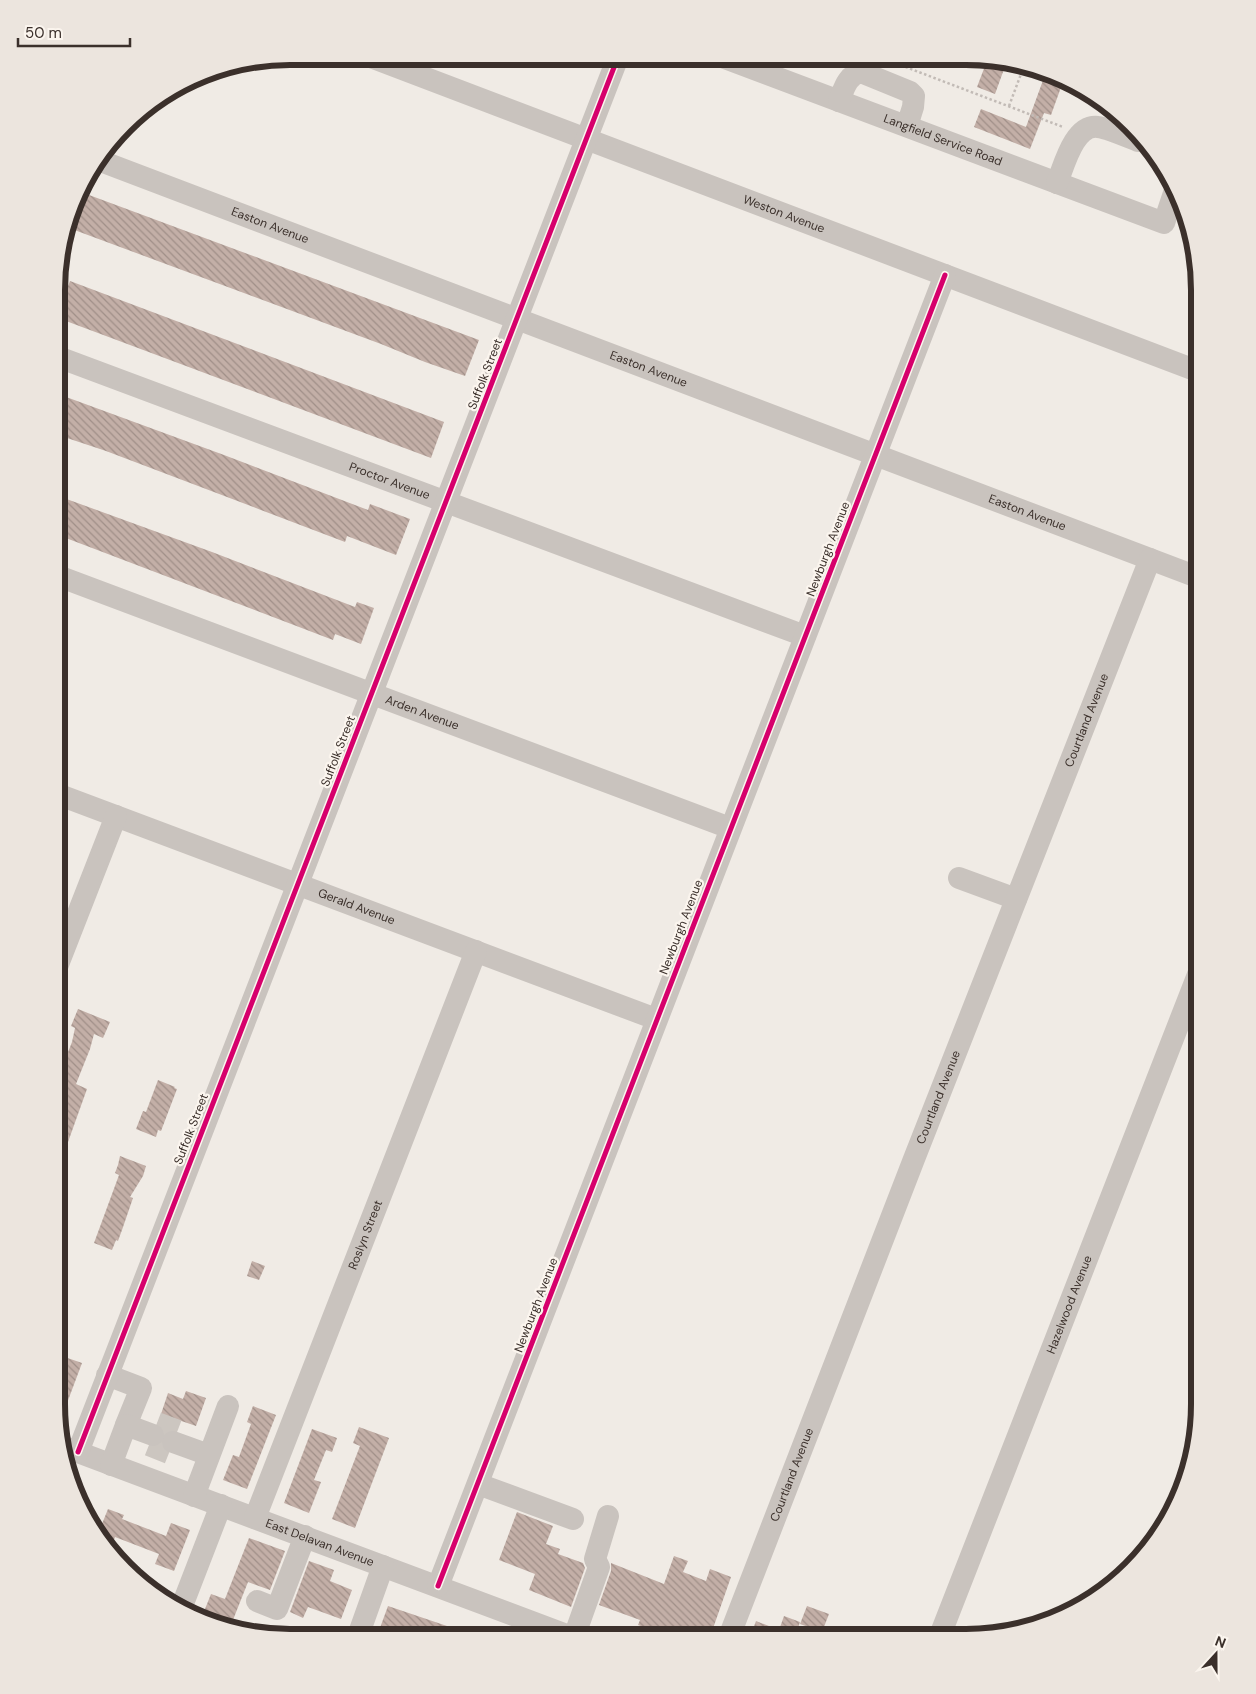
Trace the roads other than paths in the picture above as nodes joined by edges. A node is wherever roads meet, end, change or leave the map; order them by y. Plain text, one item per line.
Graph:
1 (392, 65) edge
2 (615, 65) edge
3 (741, 65) edge
4 (839, 101) junction
5 (907, 126) junction
6 (586, 138) junction
7 (1132, 139) edge
8 (105, 163) edge
9 (1057, 183) junction
10 (1172, 199) edge
11 (945, 275) junction
12 (517, 319) junction
13 (65, 359) edge
14 (1191, 369) edge
15 (875, 455) junction
16 (446, 501) junction
17 (1150, 559) junction
18 (1191, 575) edge
19 (65, 579) edge
20 (805, 636) junction
21 (371, 693) junction
22 (65, 797) edge
23 (116, 816) junction
24 (730, 828) junction
25 (959, 878) dead end
26 (297, 884) junction
27 (1016, 899) junction
28 (65, 947) edge
29 (476, 951) junction
30 (1191, 993) edge
31 (656, 1020) junction
32 (107, 1375) junction
33 (228, 1406) dead end
34 (164, 1439) junction
35 (72, 1450) edge
36 (111, 1465) junction
37 (478, 1484) junction
38 (194, 1496) junction
39 (221, 1505) junction
40 (608, 1516) dead end
41 (255, 1518) junction
42 (573, 1519) dead end
43 (304, 1536) junction
44 (384, 1566) junction
45 (438, 1586) junction
46 (257, 1601) dead end
47 (184, 1602) edge
48 (361, 1629) edge
49 (538, 1629) edge
50 (576, 1629) edge
51 (732, 1629) edge
52 (944, 1629) edge

1 - 6 street, Weston Avenue
2 - 6 street, Suffolk Street
3 - 4 street, Langfield Service Road
4 - 5 street, Langfield Service Road
4 - 5 street
5 - 9 street, Langfield Service Road
6 - 11 street, Weston Avenue
6 - 12 street, Suffolk Street
7 - 9 street
8 - 12 street, Easton Avenue
9 - 10 street, Langfield Service Road
11 - 14 street, Weston Avenue
11 - 15 street, Newburgh Avenue
12 - 15 street, Easton Avenue
12 - 16 street, Suffolk Street
13 - 16 street, Proctor Avenue
15 - 17 street, Easton Avenue
15 - 20 street, Newburgh Avenue
16 - 20 street, Proctor Avenue
16 - 21 street, Suffolk Street
17 - 18 street, Easton Avenue
17 - 27 street, Courtland Avenue
19 - 21 street, Arden Avenue
20 - 24 street, Newburgh Avenue
21 - 24 street, Arden Avenue
21 - 26 street, Suffolk Street
22 - 23 street, Gerald Avenue
23 - 26 street, Gerald Avenue
23 - 28 street
24 - 31 street, Newburgh Avenue
25 - 27 street
26 - 29 street, Gerald Avenue
26 - 32 street, Suffolk Street
27 - 51 street, Courtland Avenue
29 - 31 street, Gerald Avenue
29 - 41 street, Roslyn Street
30 - 52 street, Hazelwood Avenue
31 - 37 street, Newburgh Avenue
32 - 34 street
32 - 35 street, Suffolk Street
33 - 34 street
34 - 36 street
34 - 38 street
35 - 36 street, East Delavan Avenue
36 - 38 street, East Delavan Avenue
37 - 42 street
37 - 45 street, Newburgh Avenue
38 - 39 street, East Delavan Avenue
39 - 41 street, East Delavan Avenue
39 - 47 street
40 - 50 street
41 - 43 street, East Delavan Avenue
43 - 44 street, East Delavan Avenue
43 - 46 street
44 - 45 street, East Delavan Avenue
44 - 48 street
45 - 49 street, East Delavan Avenue

